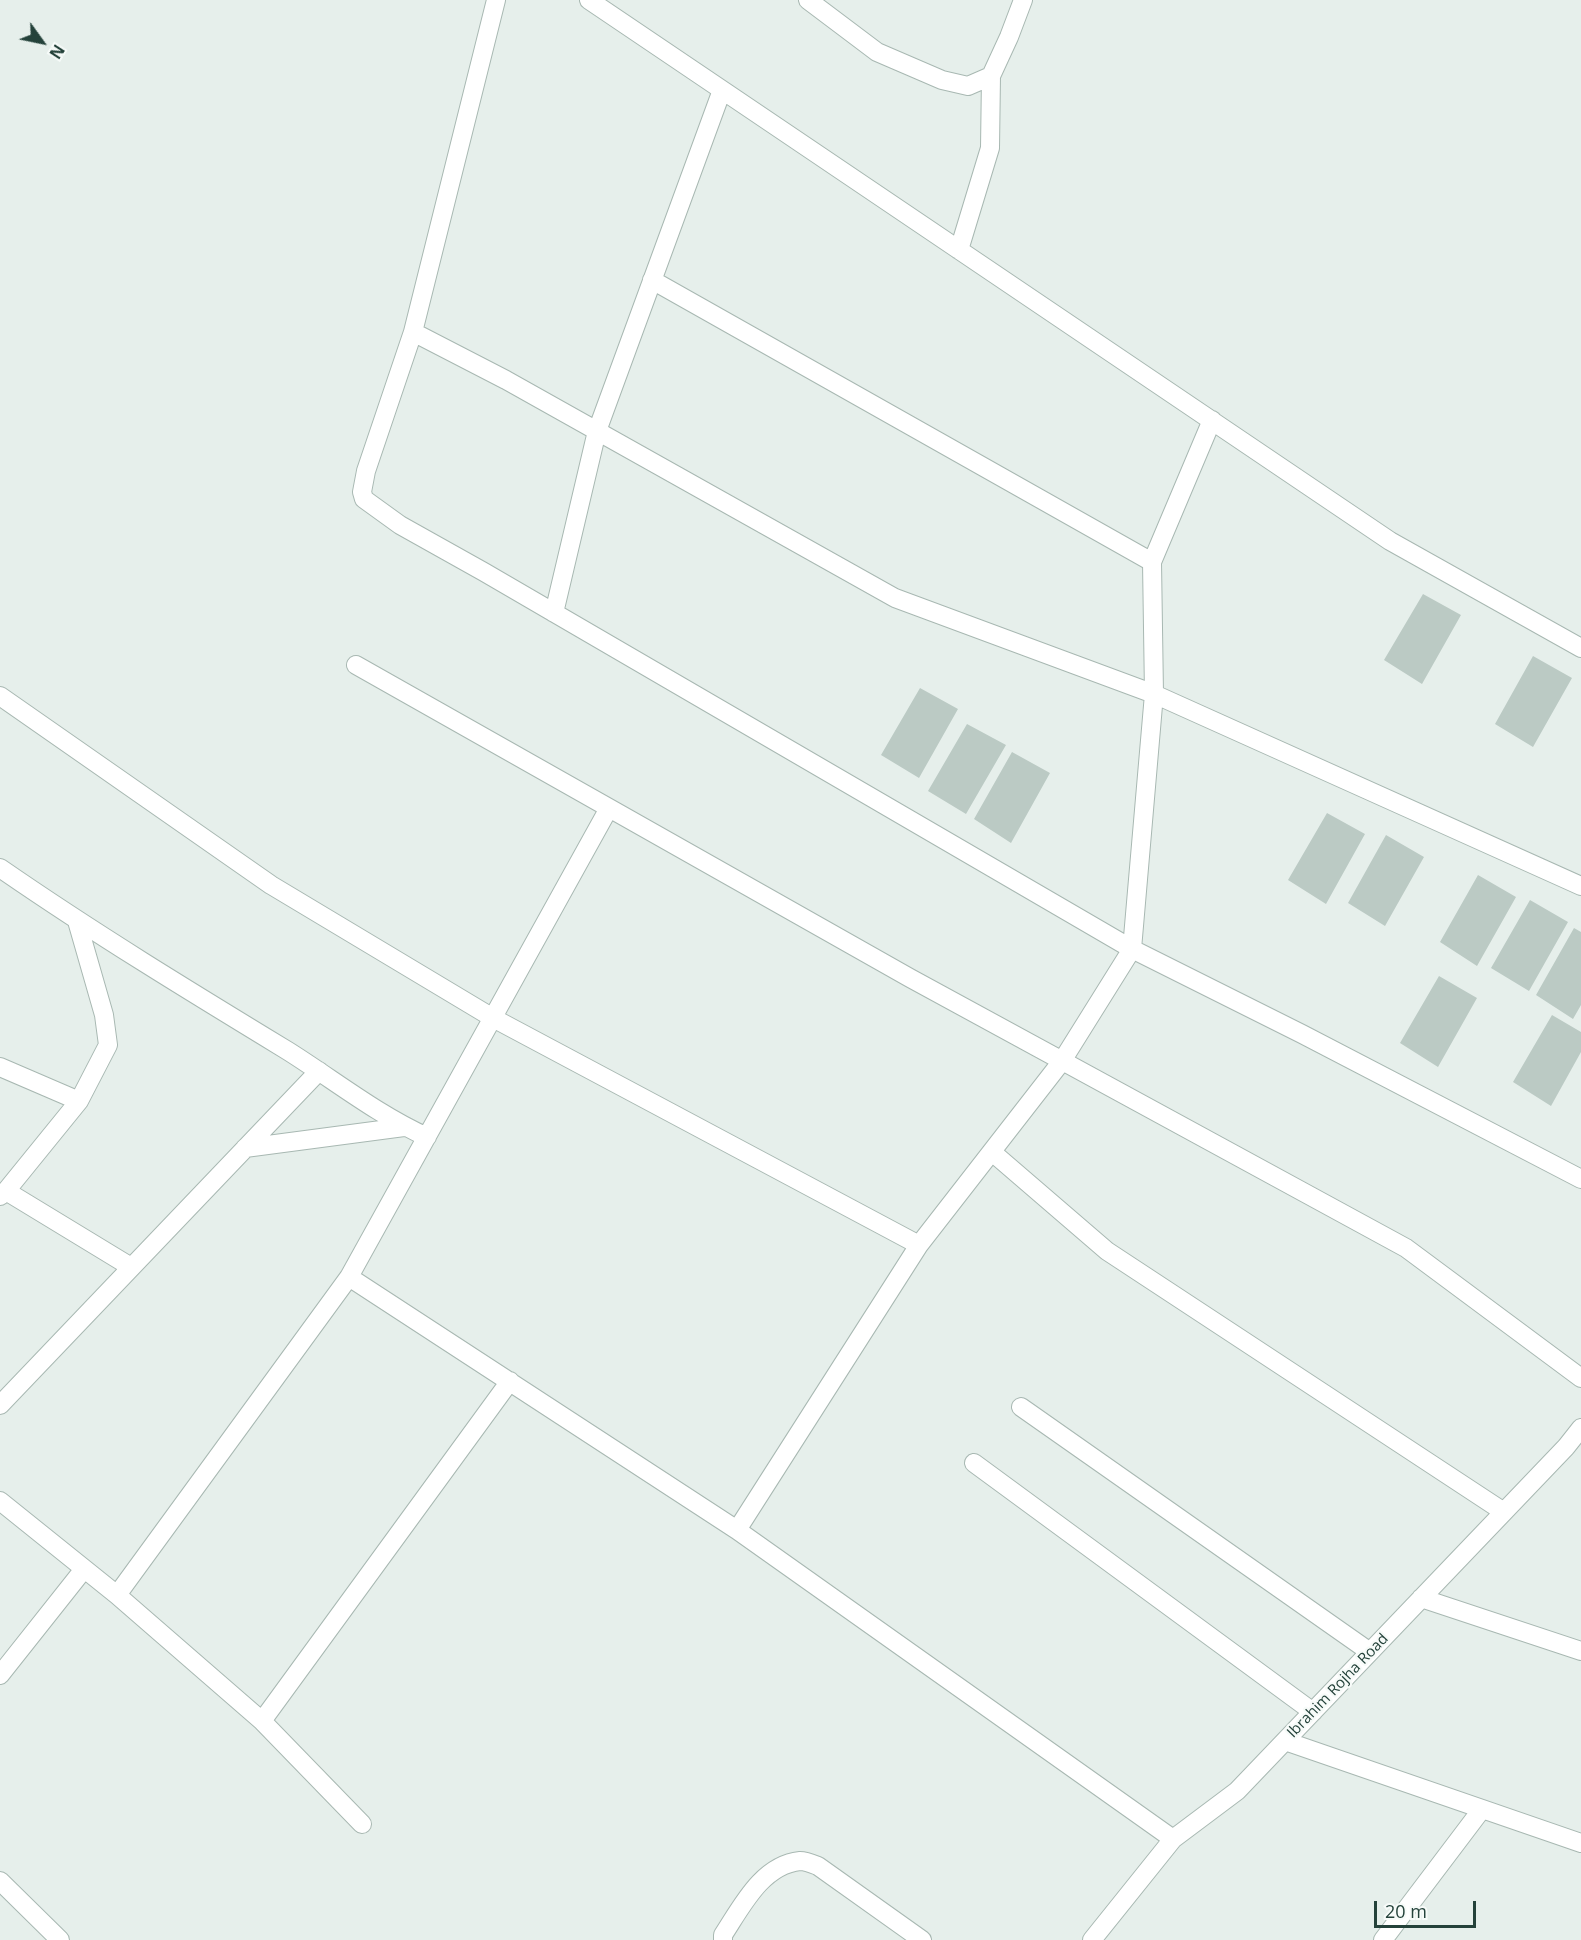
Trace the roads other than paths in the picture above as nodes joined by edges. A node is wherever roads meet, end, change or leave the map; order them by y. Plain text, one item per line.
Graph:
1 (496, 0) edge
2 (589, 0) edge
3 (808, 0) edge
4 (1023, 0) edge
5 (991, 76) junction
6 (722, 90) junction
7 (959, 250) junction
8 (652, 280) junction
9 (413, 332) junction
10 (1212, 420) junction
11 (597, 431) junction
12 (1152, 562) junction
13 (554, 613) junction
14 (1581, 648) edge
15 (356, 665) dead end
16 (1154, 694) junction
17 (0, 696) edge
18 (609, 808) junction
19 (0, 868) edge
20 (1581, 886) edge
21 (77, 921) junction
22 (1132, 949) junction
23 (493, 1018) junction
24 (1062, 1061) junction
25 (0, 1067) edge
26 (319, 1071) junction
27 (79, 1101) junction
28 (404, 1126) junction
29 (427, 1137) junction
30 (245, 1148) junction
31 (992, 1152) junction
32 (1581, 1179) edge
33 (3, 1194) edge
34 (919, 1245) junction
35 (131, 1267) junction
36 (348, 1277) junction
37 (1581, 1378) edge
38 (510, 1382) junction
39 (0, 1405) edge
40 (1021, 1407) dead end
41 (1581, 1428) edge
42 (1573, 1449) edge
43 (974, 1463) dead end
44 (0, 1501) edge
45 (1504, 1512) junction
46 (737, 1530) junction
47 (84, 1569) junction
48 (117, 1595) junction
49 (1421, 1598) junction
50 (1581, 1651) edge
51 (1370, 1652) junction
52 (0, 1675) edge
53 (1313, 1712) junction
54 (262, 1721) junction
55 (1285, 1741) junction
56 (1482, 1809) junction
57 (362, 1824) dead end
58 (1173, 1839) junction
59 (1581, 1843) edge
60 (0, 1881) edge
61 (60, 1940) edge
62 (723, 1940) edge
63 (922, 1940) edge
64 (1092, 1940) edge
65 (1383, 1940) edge

1 - 9 street
2 - 6 street
3 - 5 street
4 - 5 street
5 - 7 street
6 - 7 street
6 - 8 street
7 - 10 street
8 - 11 street
8 - 12 street
9 - 11 street
9 - 13 street
10 - 12 street
10 - 14 street
11 - 13 street
11 - 16 street
12 - 16 street
13 - 22 street
15 - 18 street
16 - 20 street
16 - 22 street
17 - 23 street
18 - 23 street
18 - 24 street
19 - 21 street
21 - 26 street
21 - 27 street
22 - 24 street
22 - 32 street
23 - 29 street
23 - 34 street
24 - 31 street
24 - 37 street
25 - 27 street
26 - 28 street
26 - 30 street
27 - 33 street
28 - 29 street
28 - 30 street
29 - 36 street
30 - 35 street
31 - 34 street
31 - 45 street
33 - 35 street
34 - 46 street
35 - 39 street
36 - 38 street
36 - 48 street
38 - 46 street
38 - 54 street
40 - 51 street
41 - 42 street, Ibrahim Rojha Road
42 - 45 street, Ibrahim Rojha Road
43 - 53 street
44 - 47 street
45 - 49 street, Ibrahim Rojha Road
46 - 58 street
47 - 48 street
47 - 52 street
48 - 54 street
49 - 50 street
49 - 51 street, Ibrahim Rojha Road
51 - 53 street, Ibrahim Rojha Road
53 - 55 street, Ibrahim Rojha Road
54 - 57 street
55 - 56 street
55 - 58 street, Ibrahim Rojha Road
56 - 59 street
56 - 65 street
58 - 64 street, Ibrahim Rojha Road
60 - 61 street
62 - 63 street

